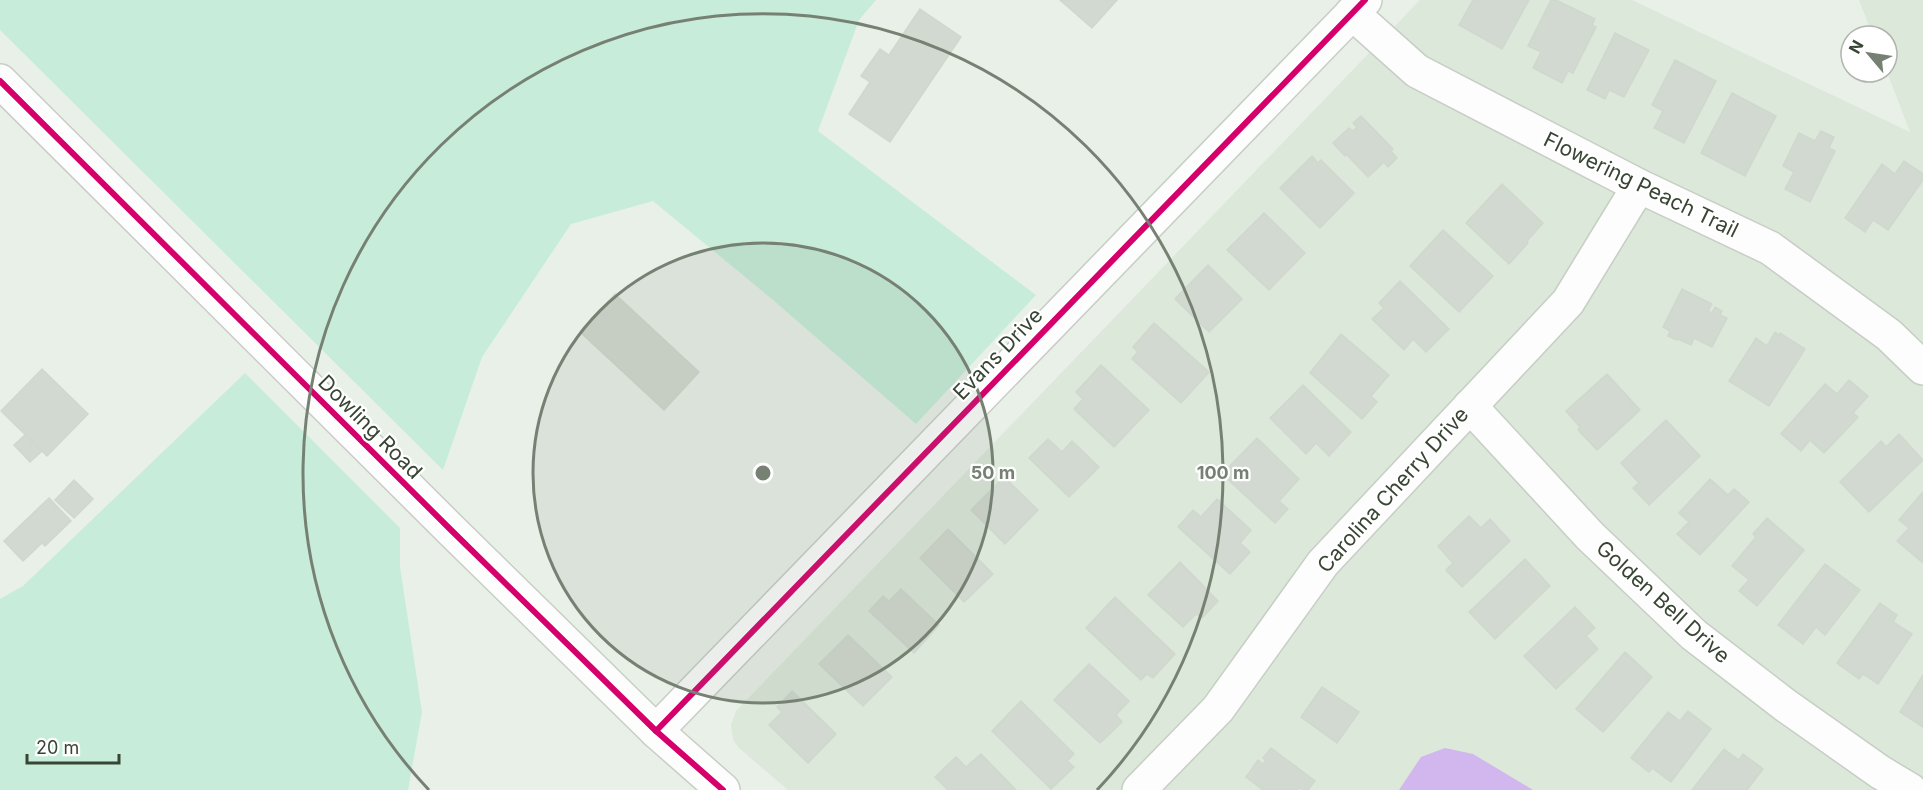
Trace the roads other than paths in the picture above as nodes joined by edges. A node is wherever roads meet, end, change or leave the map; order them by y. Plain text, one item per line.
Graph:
1 (1358, 6) edge
2 (0, 81) edge
3 (1639, 186) junction
4 (1923, 368) edge
5 (1470, 406) junction
6 (656, 731) junction
7 (723, 790) edge
8 (1140, 790) edge
9 (1910, 790) edge

1 - 3 street, Flowering Peach Trail
1 - 6 street, Evans Drive
2 - 6 street, Dowling Road
3 - 4 street, Flowering Peach Trail
3 - 5 street, Carolina Cherry Drive
5 - 8 street, Carolina Cherry Drive
5 - 9 street, Golden Bell Drive
6 - 7 street, Dowling Road

